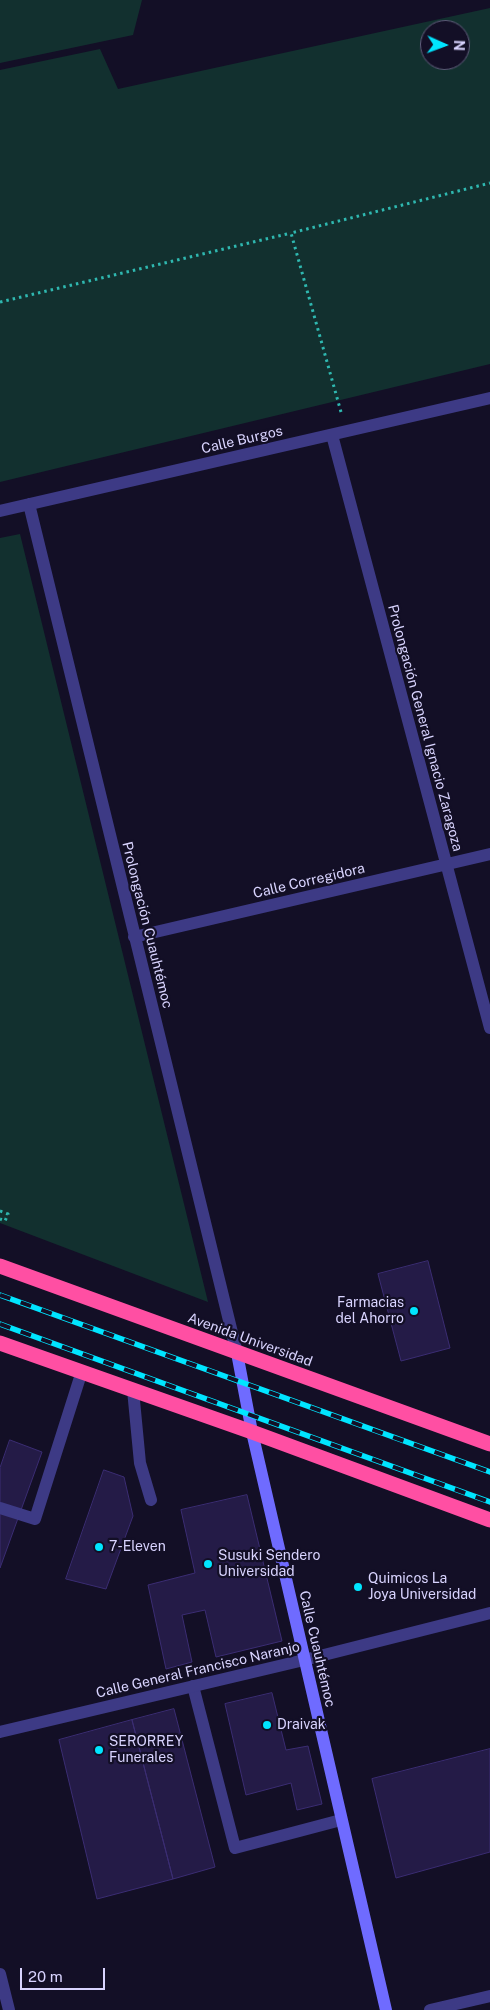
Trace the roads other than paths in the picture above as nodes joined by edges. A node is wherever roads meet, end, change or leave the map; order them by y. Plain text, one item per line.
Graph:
1 (490, 398) edge
2 (332, 435) junction
3 (29, 504) junction
4 (0, 511) edge
5 (490, 854) edge
6 (446, 864) junction
7 (134, 938) junction
8 (490, 1028) edge
9 (0, 1266) edge
10 (0, 1343) edge
11 (237, 1353) junction
12 (82, 1372) junction
13 (133, 1390) junction
14 (252, 1432) junction
15 (490, 1444) edge
16 (150, 1500) dead end
17 (0, 1508) edge
18 (490, 1520) edge
19 (490, 1613) edge
20 (304, 1660) junction
21 (194, 1686) junction
22 (0, 1732) edge
23 (341, 1820) junction
24 (0, 1974) edge
25 (490, 1996) edge
26 (9, 2010) edge
27 (386, 2010) edge
28 (430, 2010) edge

1 - 2 street, Calle Burgos
2 - 3 street, Calle Burgos
2 - 6 street, Prolongación General Ignacio Zaragoza
3 - 4 street, Calle Burgos
3 - 7 street, Prolongación Cuauhtémoc
5 - 6 street, Calle Corregidora
6 - 7 street, Calle Corregidora
6 - 8 street, Prolongación General Ignacio Zaragoza
7 - 11 street, Prolongación Cuauhtémoc
9 - 11 highway, Avenida Universidad
10 - 12 highway
11 - 14 street, Calle Cuauhtémoc
11 - 15 highway, Avenida Universidad
12 - 13 highway
12 - 17 street
13 - 14 highway
13 - 16 street
14 - 18 highway
14 - 20 street, Calle Cuauhtémoc
19 - 20 street, Calle General Francisco Naranjo
20 - 21 street, Calle General Francisco Naranjo
20 - 23 street, Calle Cuauhtémoc
21 - 22 street, Calle General Francisco Naranjo
21 - 23 street
23 - 27 street, Calle Cuauhtémoc
24 - 26 street
25 - 28 street

